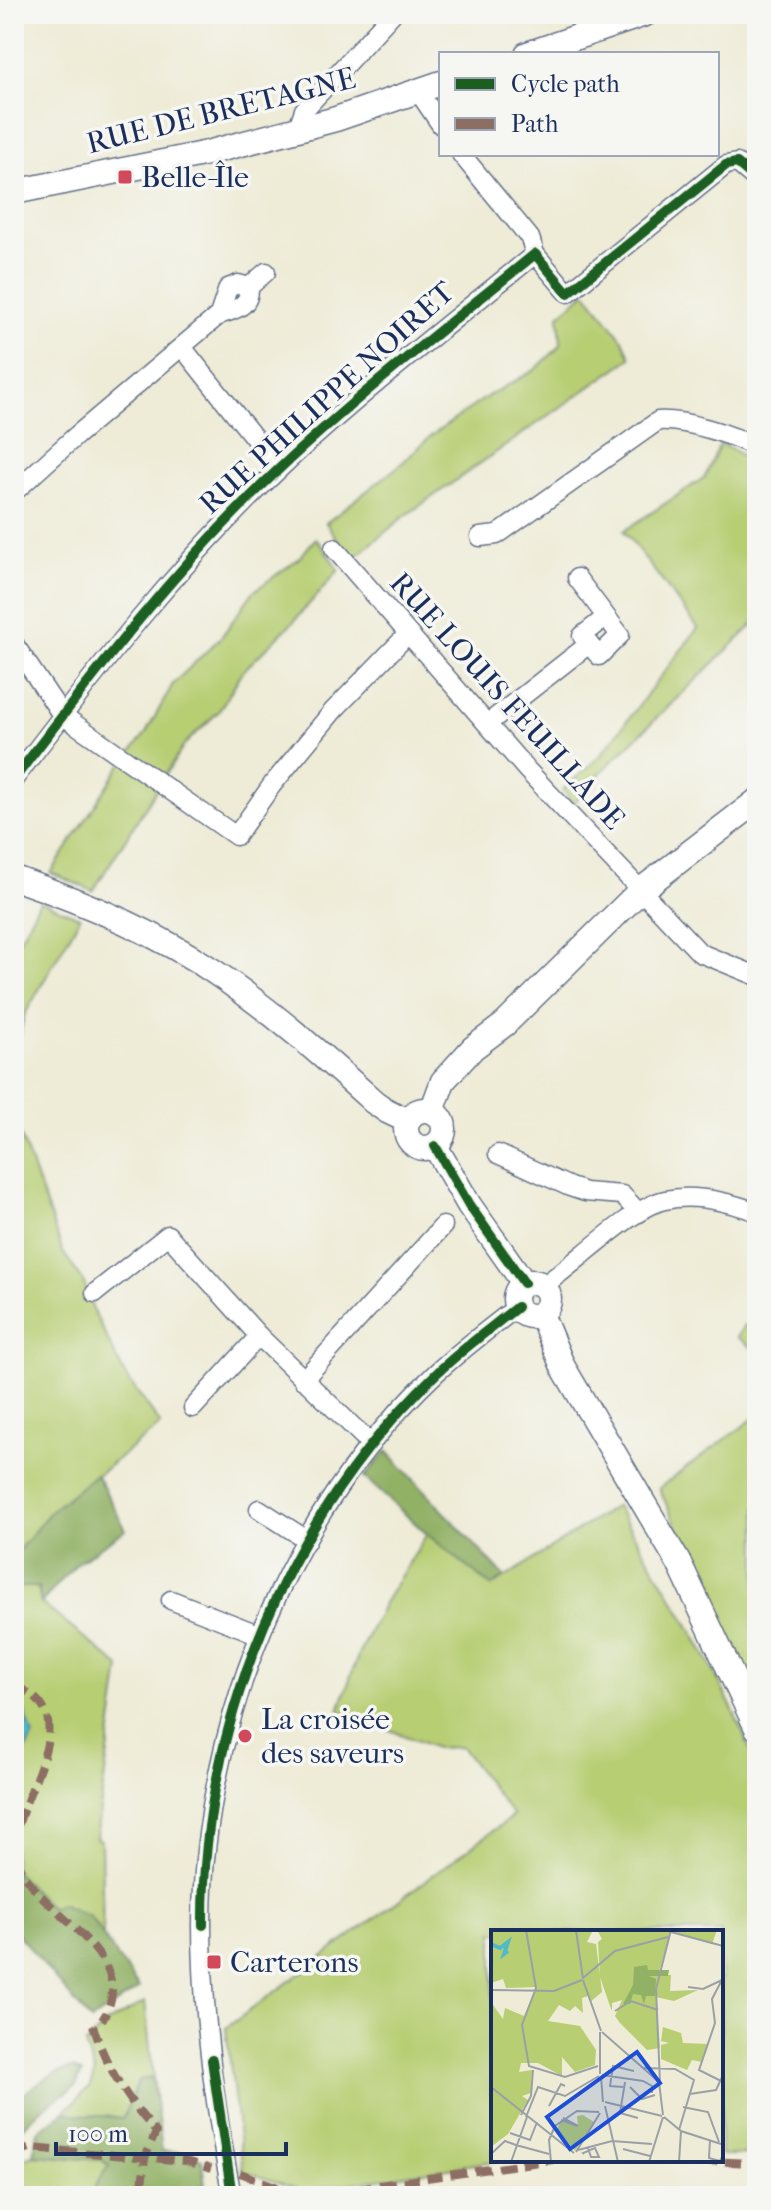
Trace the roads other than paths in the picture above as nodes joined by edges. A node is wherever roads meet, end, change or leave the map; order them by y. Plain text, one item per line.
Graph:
1 (392, 14) edge
2 (645, 14) edge
3 (533, 52) edge
4 (439, 84) edge
5 (418, 91) junction
6 (439, 122) edge
7 (297, 130) junction
8 (463, 156) edge
9 (757, 180) edge
10 (15, 185) edge
11 (535, 254) junction
12 (266, 272) dead end
13 (182, 347) junction
14 (757, 448) edge
15 (279, 469) junction
16 (14, 492) edge
17 (480, 537) dead end
18 (334, 548) dead end
19 (577, 578) dead end
20 (408, 634) junction
21 (14, 644) edge
22 (62, 715) junction
23 (487, 724) junction
24 (14, 779) edge
25 (757, 801) edge
26 (14, 878) edge
27 (641, 890) junction
28 (757, 976) edge
29 (432, 1111) junction
30 (408, 1121) junction
31 (435, 1146) junction
32 (498, 1154) dead end
33 (757, 1212) edge
34 (639, 1213) junction
35 (443, 1226) dead end
36 (528, 1292) junction
37 (95, 1293) dead end
38 (259, 1336) junction
39 (303, 1380) junction
40 (193, 1408) dead end
41 (371, 1444) junction
42 (259, 1509) dead end
43 (307, 1540) junction
44 (171, 1600) dead end
45 (260, 1635) junction
46 (757, 1728) edge
47 (232, 2196) edge

1 - 7 street
2 - 3 main road
4 - 5 main road, RUE DE BRETAGNE
5 - 6 street
5 - 7 main road, RUE DE BRETAGNE
7 - 10 main road, RUE DE BRETAGNE
8 - 11 street
9 - 11 street
11 - 15 street, RUE PHILIPPE NOIRET
12 - 13 street
13 - 15 street
13 - 16 street
14 - 17 street
15 - 22 street, RUE PHILIPPE NOIRET
18 - 20 street, RUE LOUIS FEUILLADE
19 - 23 street
20 - 22 street
20 - 23 street, RUE LOUIS FEUILLADE
21 - 22 street
22 - 24 street, RUE PHILIPPE NOIRET
23 - 27 street, RUE LOUIS FEUILLADE
25 - 27 main road
26 - 30 main road
27 - 28 street, RUE LOUIS FEUILLADE
27 - 29 main road
29 - 30 main road
29 - 31 main road
30 - 31 main road
31 - 36 main road
32 - 34 street
33 - 34 street
34 - 36 street
35 - 39 street
36 - 41 street
36 - 46 main road
37 - 38 street
38 - 39 street
38 - 40 street
39 - 41 street
41 - 43 street
42 - 43 street
43 - 45 street
44 - 45 street
45 - 47 street

